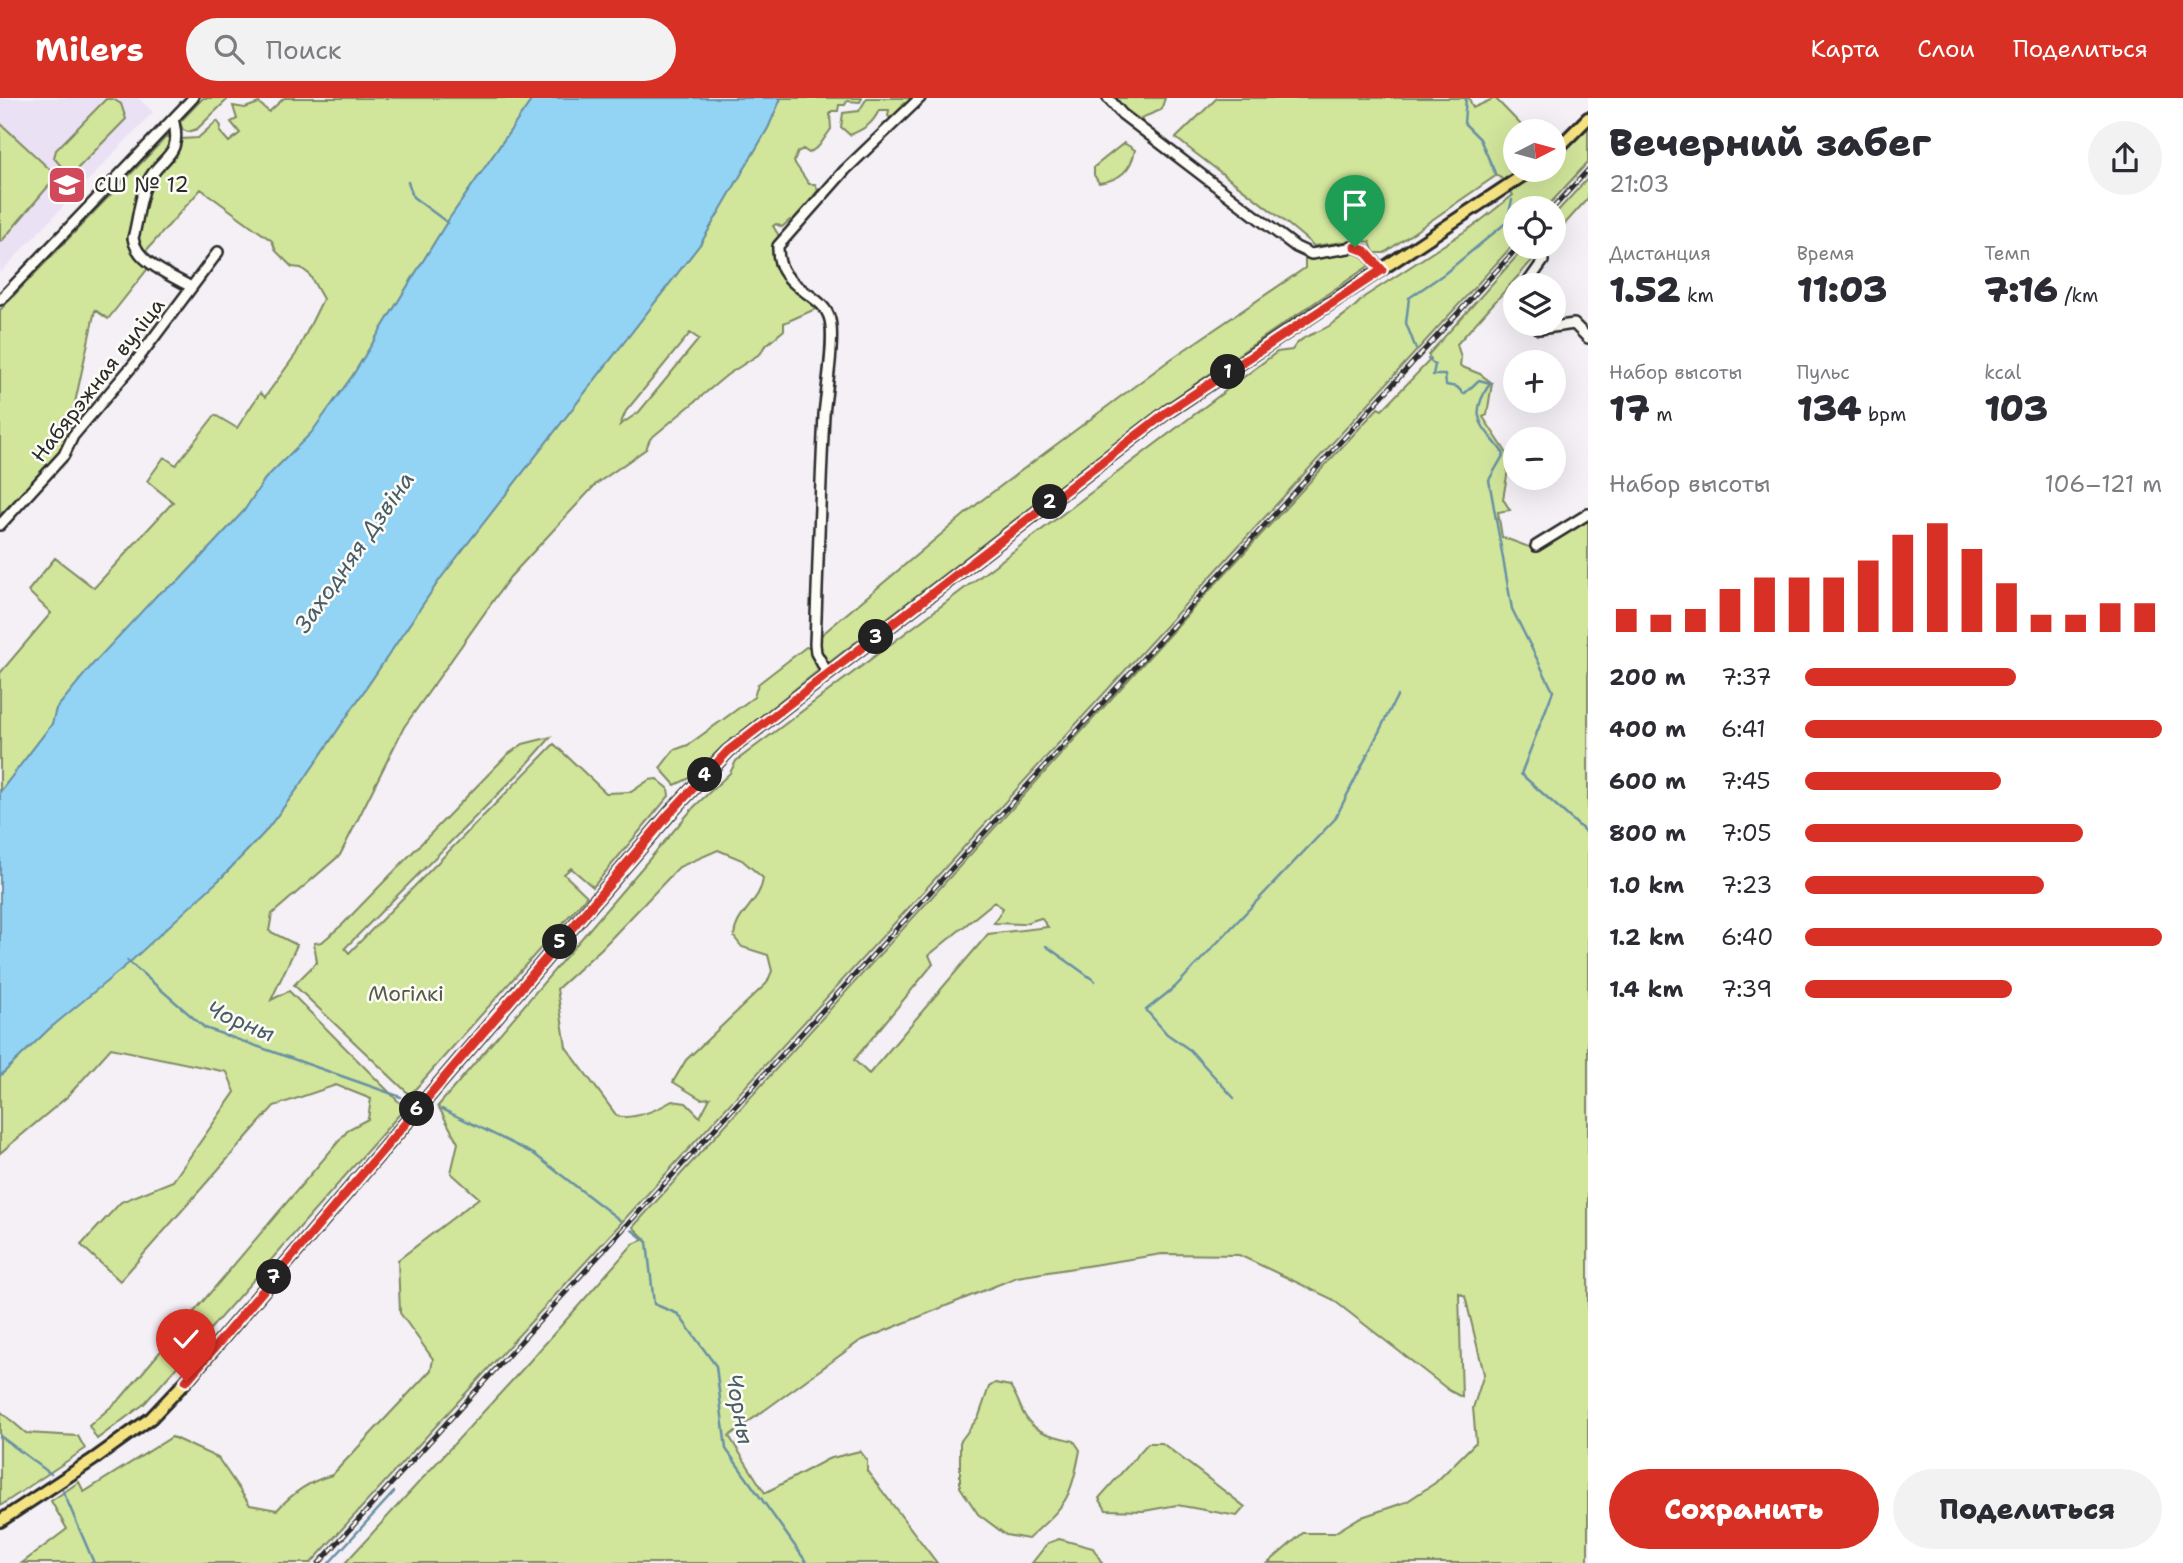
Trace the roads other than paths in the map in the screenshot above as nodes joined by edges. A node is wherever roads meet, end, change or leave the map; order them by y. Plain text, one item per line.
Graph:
1 (193, 98) edge
2 (920, 98) edge
3 (1108, 98) edge
4 (1588, 118) edge
5 (173, 119) junction
6 (1566, 140) edge
7 (1513, 182) edge
8 (218, 252) dead end
9 (1543, 261) dead end
10 (1382, 270) junction
11 (1534, 273) edge
12 (191, 287) junction
13 (0, 300) edge
14 (1566, 325) edge
15 (1588, 338) edge
16 (1588, 514) edge
17 (0, 523) edge
18 (1536, 546) dead end
19 (828, 674) junction
20 (0, 1521) edge

1 - 5 street
2 - 19 street
3 - 10 street
4 - 6 main road
5 - 12 street
5 - 13 street
7 - 10 main road
8 - 12 street, Набярэжная вуліца
9 - 11 street
10 - 19 main road
12 - 17 street, Набярэжная вуліца
14 - 15 street
16 - 18 street
19 - 20 main road

